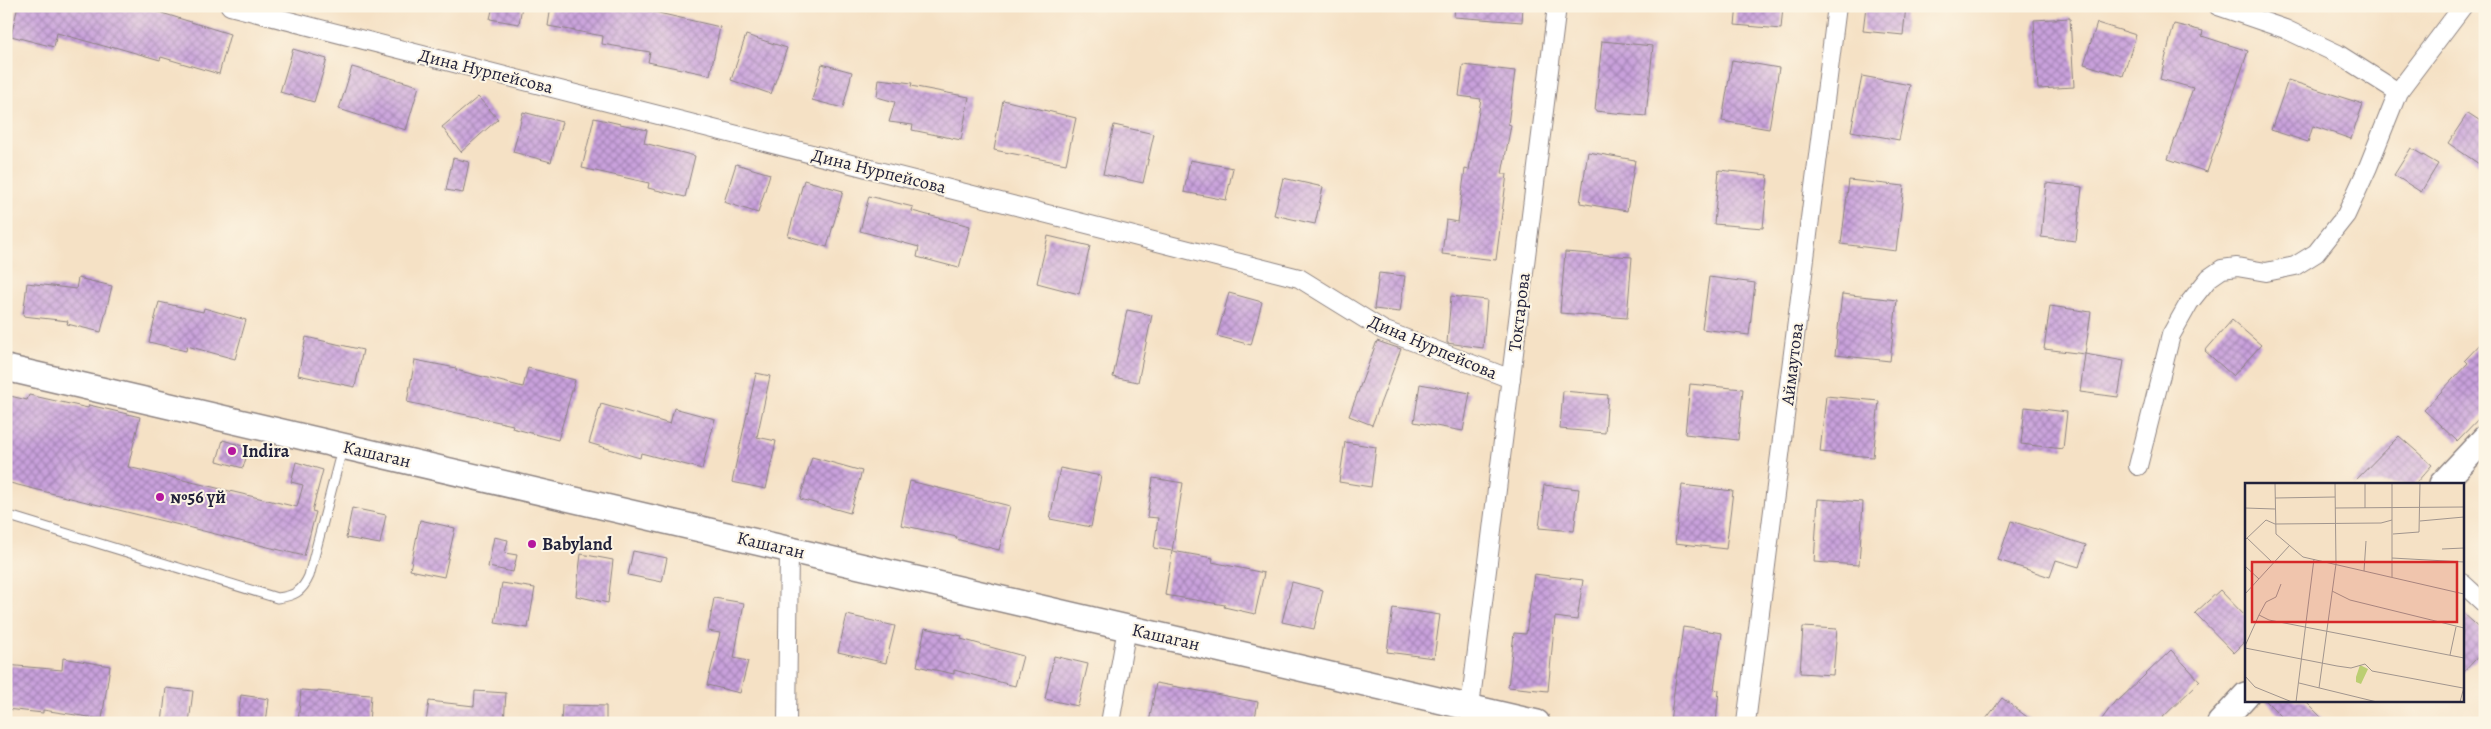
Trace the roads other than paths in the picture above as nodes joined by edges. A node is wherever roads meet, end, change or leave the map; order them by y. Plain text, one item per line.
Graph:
1 (230, 6) edge
2 (1557, 6) edge
3 (1837, 6) edge
4 (2218, 6) edge
5 (2463, 6) edge
6 (2398, 92) junction
7 (6, 368) edge
8 (1511, 379) junction
9 (2485, 438) edge
10 (343, 446) junction
11 (2138, 466) dead end
12 (2443, 483) edge
13 (6, 515) edge
14 (790, 550) junction
15 (2464, 585) edge
16 (2485, 604) edge
17 (1126, 628) junction
18 (2245, 696) edge
19 (1470, 715) edge
20 (2226, 721) edge
21 (787, 723) edge
22 (1110, 723) edge
23 (1536, 723) edge
24 (1746, 723) edge

1 - 8 street, Дина Нурпейсова
2 - 8 street, Токтарова
3 - 24 street, Аймаутова
4 - 6 street
5 - 6 street
6 - 11 street
7 - 10 street, Кашаган
8 - 19 street, Токтарова
9 - 12 street
10 - 13 lane
10 - 14 street, Кашаган
14 - 17 street, Кашаган
14 - 21 street
15 - 16 street
17 - 19 street, Кашаган
17 - 22 street
18 - 20 street
19 - 23 street, Кашаган

